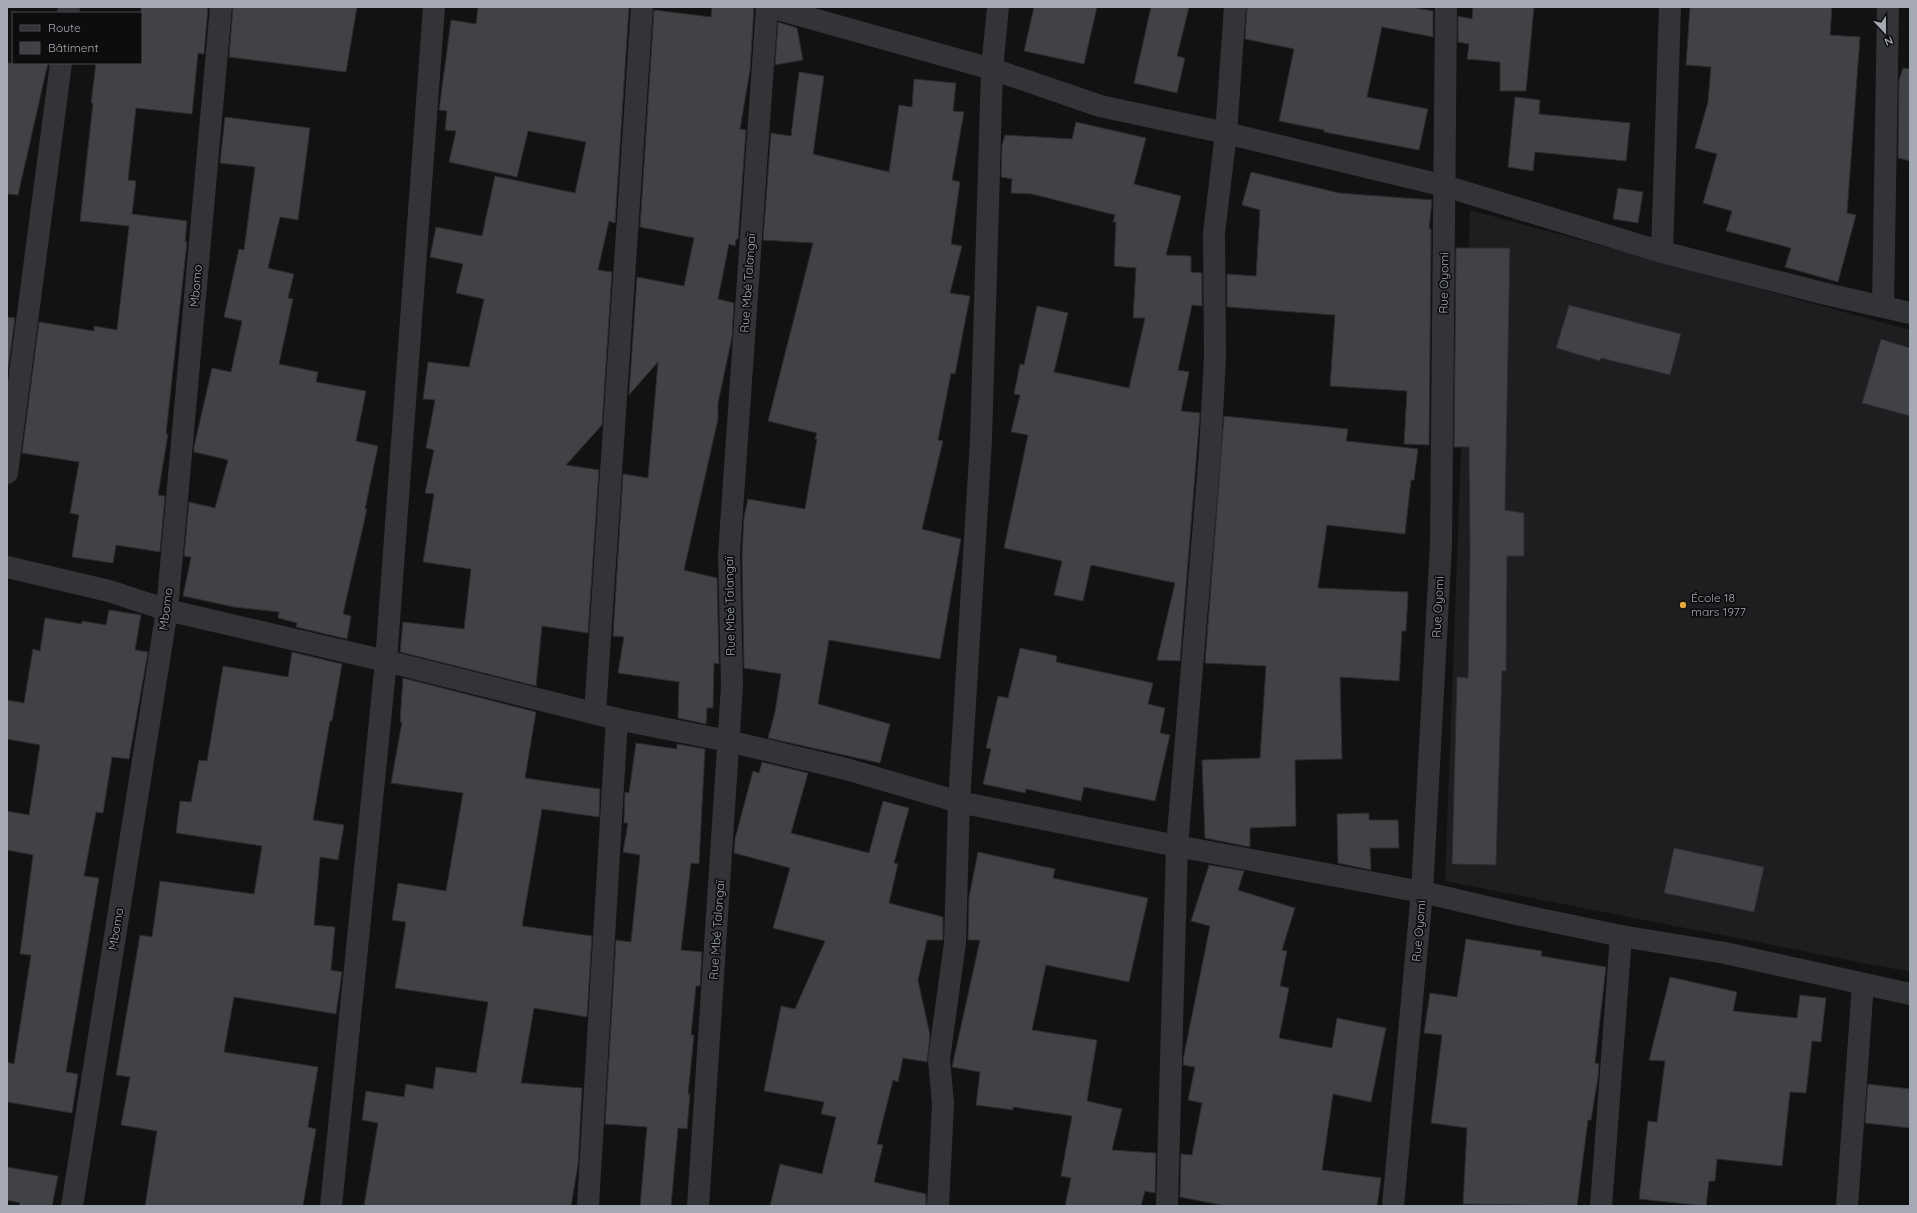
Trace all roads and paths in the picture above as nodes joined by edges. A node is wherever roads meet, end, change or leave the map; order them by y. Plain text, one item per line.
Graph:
1 (221, 7) edge
2 (434, 7) edge
3 (642, 7) edge
4 (766, 7) edge
5 (770, 7) edge
6 (998, 7) edge
7 (1235, 7) edge
8 (1446, 7) edge
9 (1670, 7) edge
10 (1888, 7) edge
11 (61, 64) edge
12 (992, 69) junction
13 (1226, 133) junction
14 (1445, 186) junction
15 (1662, 252) junction
16 (1883, 306) junction
17 (1910, 313) edge
18 (7, 473) edge
19 (7, 567) edge
20 (167, 610) junction
21 (386, 661) junction
22 (595, 714) junction
23 (617, 719) junction
24 (728, 741) junction
25 (959, 802) junction
26 (1177, 846) junction
27 (1422, 892) junction
28 (1621, 936) junction
29 (1863, 984) junction
30 (1910, 994) edge
31 (72, 1206) edge
32 (331, 1206) edge
33 (588, 1206) edge
34 (698, 1206) edge
35 (938, 1206) edge
36 (1167, 1206) edge
37 (1394, 1206) edge
38 (1602, 1206) edge
39 (1847, 1206) edge

1 - 20 street, Mbomo
2 - 21 street
3 - 22 street
4 - 24 street, Rue Mbé Talangaï
5 - 12 street
6 - 12 street
7 - 13 street
8 - 14 street, Rue Oyomi
9 - 15 street
10 - 16 street
11 - 18 street
12 - 13 street
12 - 25 street
13 - 14 street
13 - 26 street
14 - 15 street
14 - 27 street, Rue Oyomi
15 - 16 street
16 - 17 street
19 - 20 street
20 - 21 street
20 - 31 street, Mbomo
21 - 22 street
21 - 32 street
22 - 23 street
23 - 24 street
23 - 33 street
24 - 25 street
24 - 34 street, Rue Mbé Talangaï
25 - 26 street
25 - 35 street
26 - 27 street
26 - 36 street
27 - 28 street
27 - 37 street, Rue Oyomi
28 - 29 street
28 - 38 street
29 - 30 street
29 - 39 street

